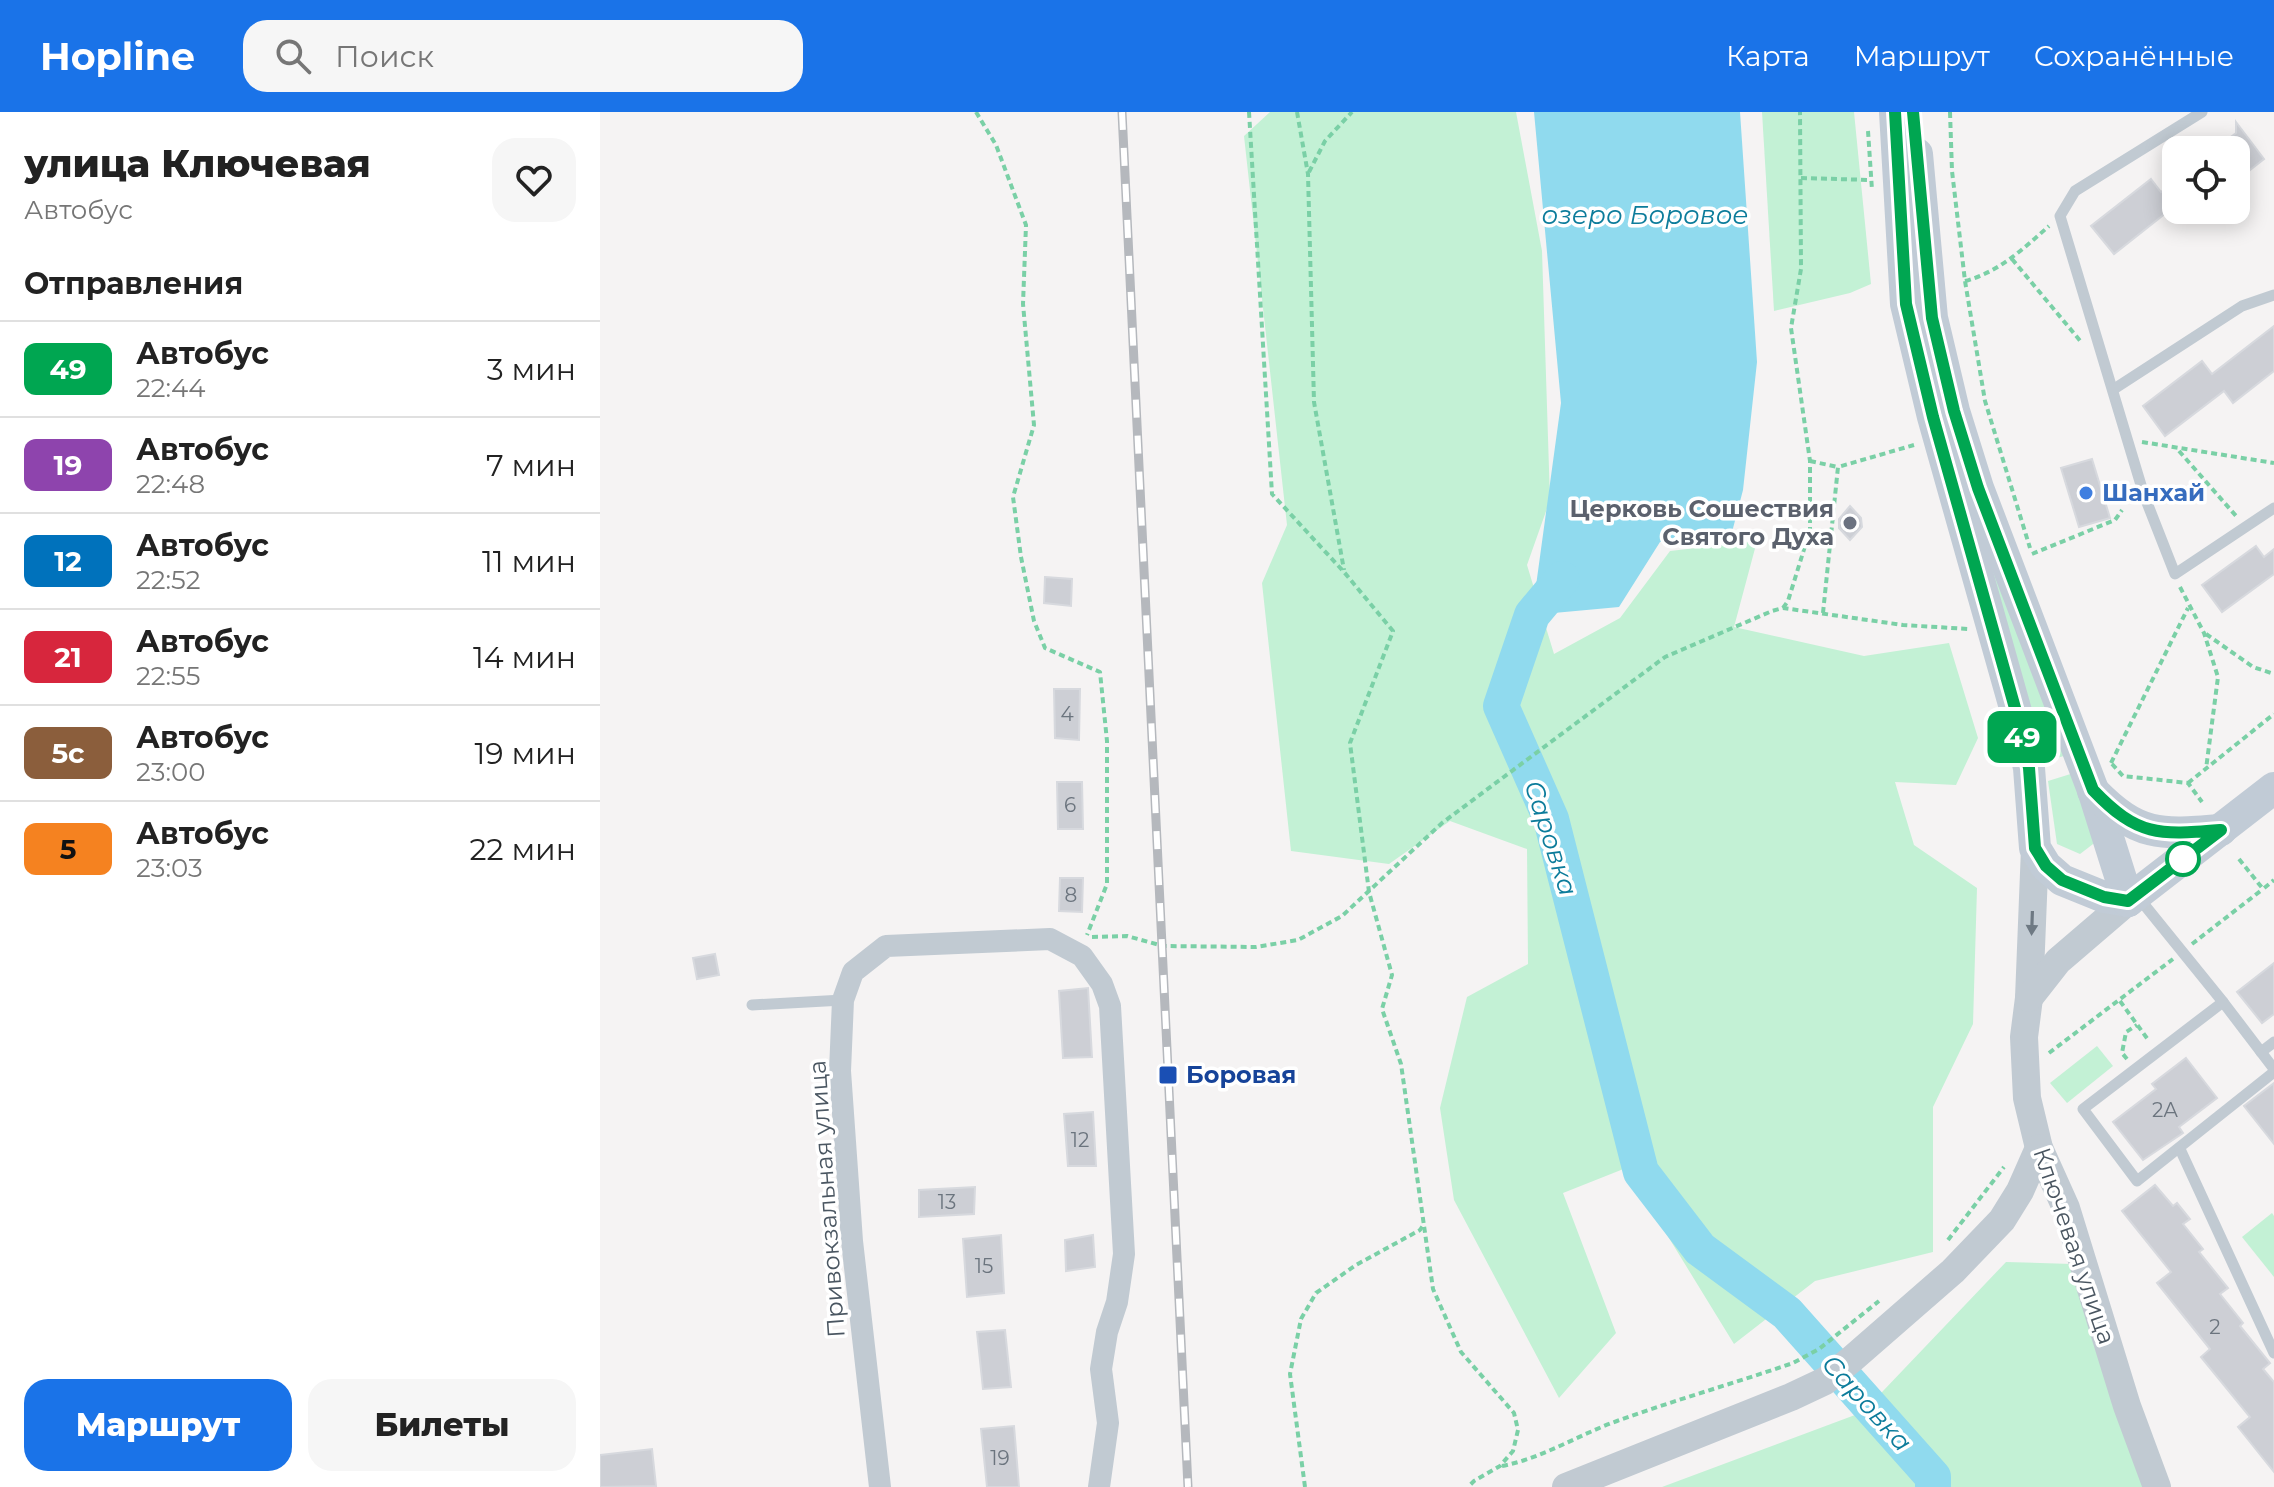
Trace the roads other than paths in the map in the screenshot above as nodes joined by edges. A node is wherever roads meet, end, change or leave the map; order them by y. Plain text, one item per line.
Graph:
1 (1895, 112) edge
2 (1913, 112) edge
3 (2202, 112) edge
4 (2274, 295) edge
5 (2114, 389) junction
6 (2274, 508) edge
7 (2274, 788) edge
8 (2093, 790) junction
9 (2221, 830) junction
10 (2035, 848) junction
11 (2132, 898) junction
12 (2029, 998) junction
13 (843, 1000) junction
14 (2223, 1002) junction
15 (752, 1005) dead end
16 (2274, 1042) edge
17 (2261, 1052) junction
18 (2274, 1071) edge
19 (2039, 1148) junction
20 (2180, 1149) junction
21 (2274, 1353) edge
22 (880, 1487) edge
23 (1099, 1487) edge
24 (1566, 1487) edge
25 (2157, 1487) edge

1 - 10 main road
2 - 8 main road
3 - 5 lane
4 - 5 lane
5 - 6 lane
7 - 9 main road
8 - 9 main road
8 - 11 main road
9 - 11 main road
10 - 11 main road
10 -> 12 street, Ключевая улица
11 - 12 street
11 - 14 lane
12 - 19 street, Ключевая улица
13 - 15 lane
13 - 22 street, Привокзальная улица
13 - 23 street, Привокзальная улица
14 - 17 lane
14 - 20 lane
16 - 17 lane
17 - 18 lane
18 - 20 lane
19 - 24 street
19 - 25 street, Ключевая улица
20 - 21 lane

